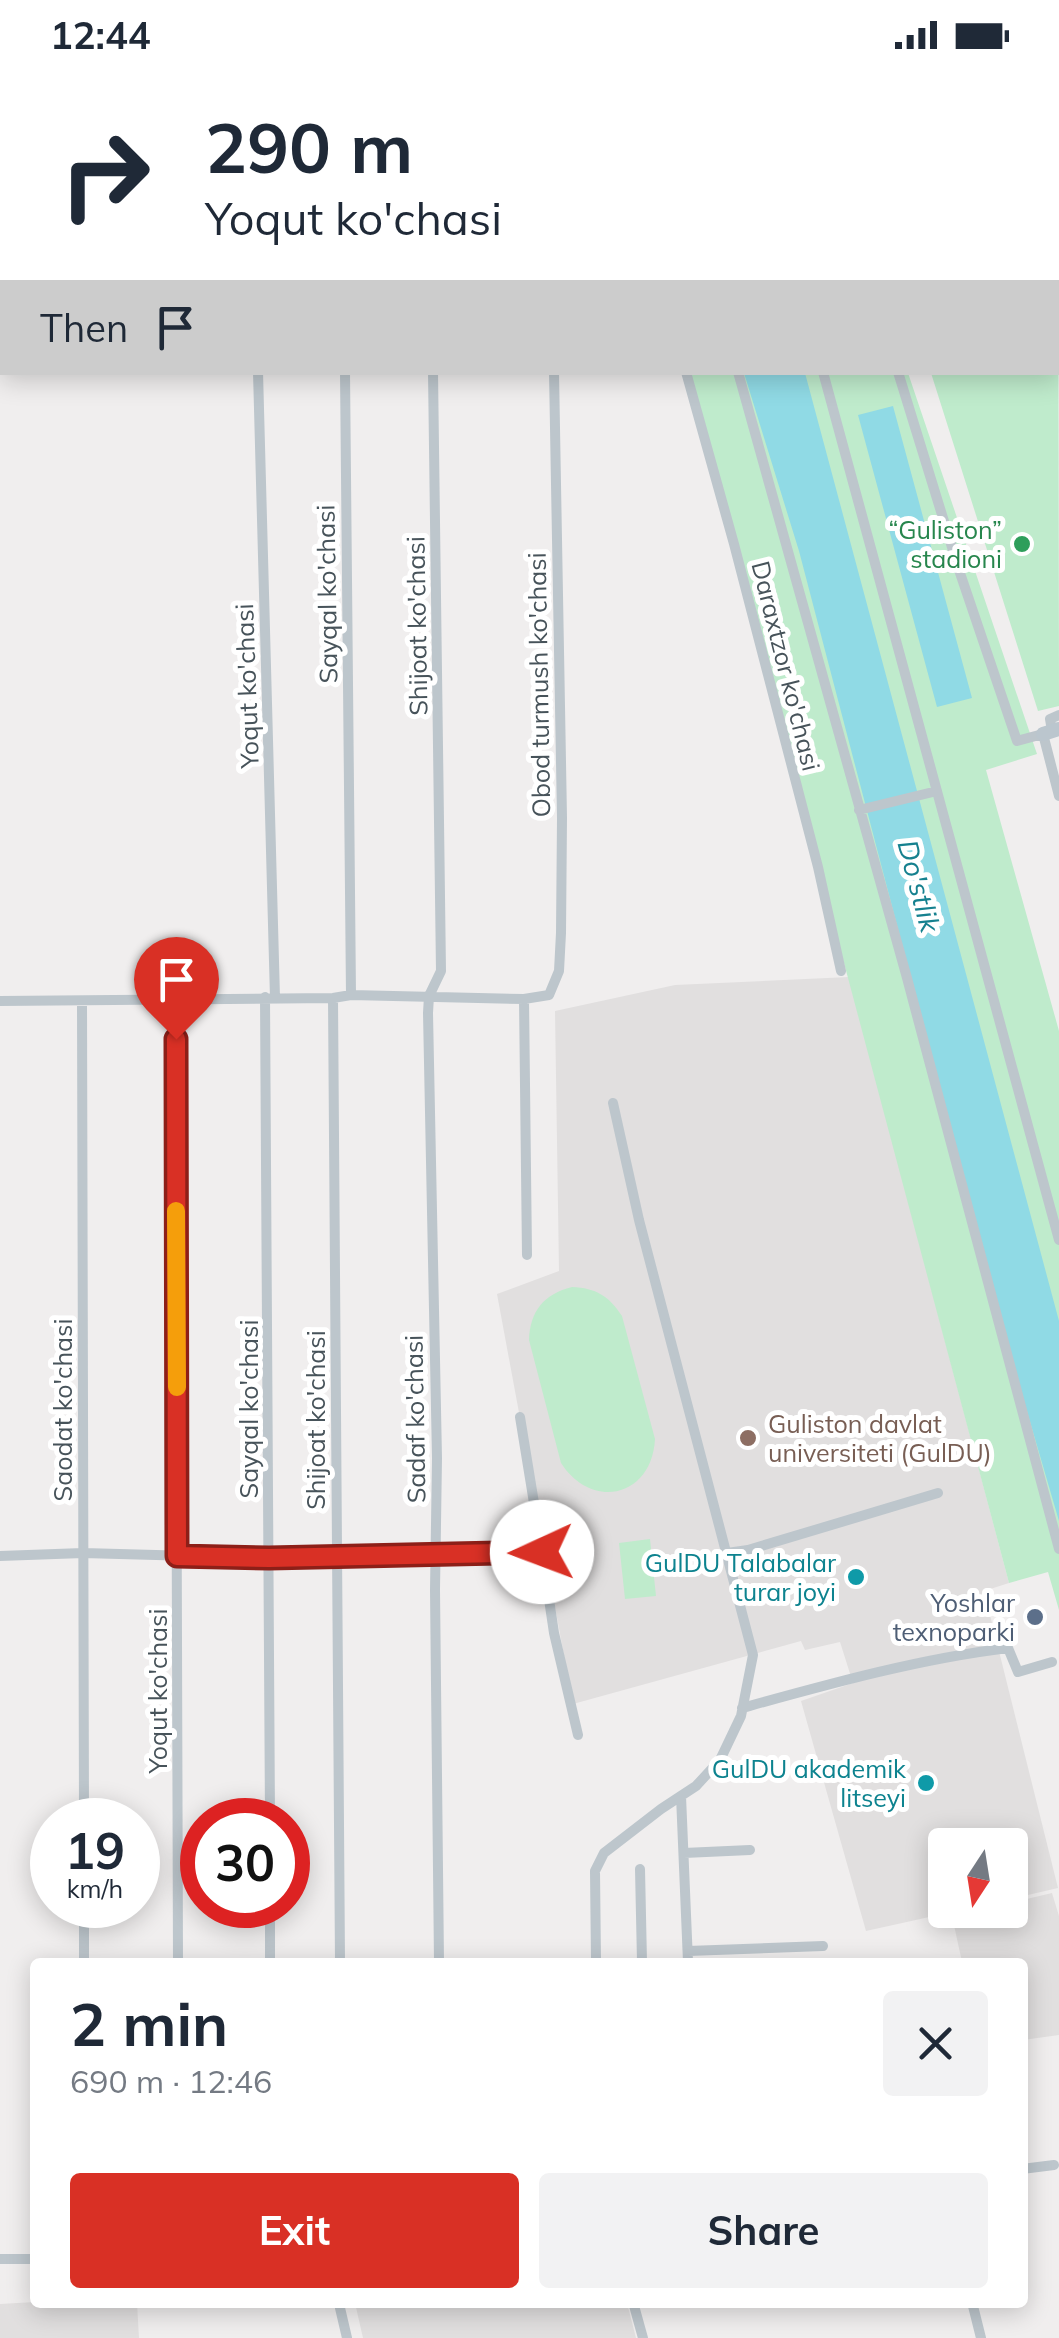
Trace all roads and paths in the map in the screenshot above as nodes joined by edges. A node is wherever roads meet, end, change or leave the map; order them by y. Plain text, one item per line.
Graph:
1 (258, 375) edge
2 (345, 375) edge
3 (433, 375) edge
4 (554, 375) edge
5 (687, 375) edge
6 (739, 375) edge
7 (824, 375) edge
8 (899, 375) edge
9 (1059, 715) edge
10 (1051, 731) edge
11 (937, 791) junction
12 (1059, 796) edge
13 (859, 810) junction
14 (841, 972) dead end
15 (352, 996) junction
16 (429, 996) junction
17 (270, 998) junction
18 (333, 998) junction
19 (175, 1000) junction
20 (524, 1000) junction
21 (82, 1001) junction
22 (0, 1002) edge
23 (613, 1104) dead end
24 (1059, 1240) edge
25 (527, 1254) dead end
26 (520, 1418) dead end
27 (938, 1493) dead end
28 (1059, 1549) edge
29 (542, 1552) junction
30 (83, 1554) junction
31 (727, 1554) junction
32 (436, 1555) junction
33 (0, 1556) edge
34 (177, 1556) junction
35 (337, 1557) junction
36 (269, 1558) junction
37 (1052, 1662) dead end
38 (742, 1708) junction
39 (578, 1735) dead end
40 (681, 1796) junction
41 (84, 1798) edge
42 (270, 1798) edge
43 (750, 1850) dead end
44 (684, 1854) junction
45 (640, 1869) dead end
46 (84, 1928) edge
47 (270, 1928) edge
48 (823, 1946) dead end
49 (688, 1957) edge
50 (84, 1958) edge
51 (178, 1958) edge
52 (270, 1958) edge
53 (340, 1958) edge
54 (439, 1958) edge
55 (596, 1958) edge
56 (642, 1958) edge
57 (1054, 2165) dead end
58 (1028, 2168) edge
59 (0, 2259) edge
60 (30, 2259) edge
61 (340, 2308) dead end
62 (635, 2308) edge
63 (974, 2308) edge
64 (347, 2338) edge
65 (643, 2338) edge
66 (981, 2338) edge

1 - 17 street, Yoqut ko'chasi
2 - 15 street, Sayqal ko'chasi
3 - 16 street, Shijoat ko'chasi
4 - 20 street, Obod turmush ko'chasi
5 - 14 street, Daraxtzor ko'chasi
6 - 13 street
7 - 11 street
8 - 10 street
9 - 10 street
10 - 12 street
11 - 13 street
11 - 24 street
13 - 28 street
15 - 16 street
15 - 18 street
16 - 20 street
16 - 32 street, Sadaf ko'chasi
17 - 18 street
17 - 19 street
17 - 36 street, Sayqal ko'chasi
18 - 35 street, Shijoat ko'chasi
19 - 21 street
19 - 34 street, Yoqut ko'chasi
20 - 25 street
21 - 22 street
21 - 30 street, Saodat ko'chasi
23 - 31 street
26 - 29 street
27 - 31 street
29 - 32 street
29 - 39 street
30 - 33 street
30 - 34 street
30 - 41 street, Saodat ko'chasi
31 - 38 street
32 - 35 street
32 - 54 street, Sadaf ko'chasi
34 - 36 street
34 - 51 street, Yoqut ko'chasi
35 - 36 street
35 - 53 street, Shijoat ko'chasi
36 - 42 street, Sayqal ko'chasi
37 - 38 street
38 - 40 street
40 - 44 street
40 - 55 street
43 - 44 street
44 - 49 street
45 - 56 street
46 - 50 street
47 - 52 street
48 - 49 street
57 - 58 street
59 - 60 street
61 - 64 street
62 - 65 street
63 - 66 street

